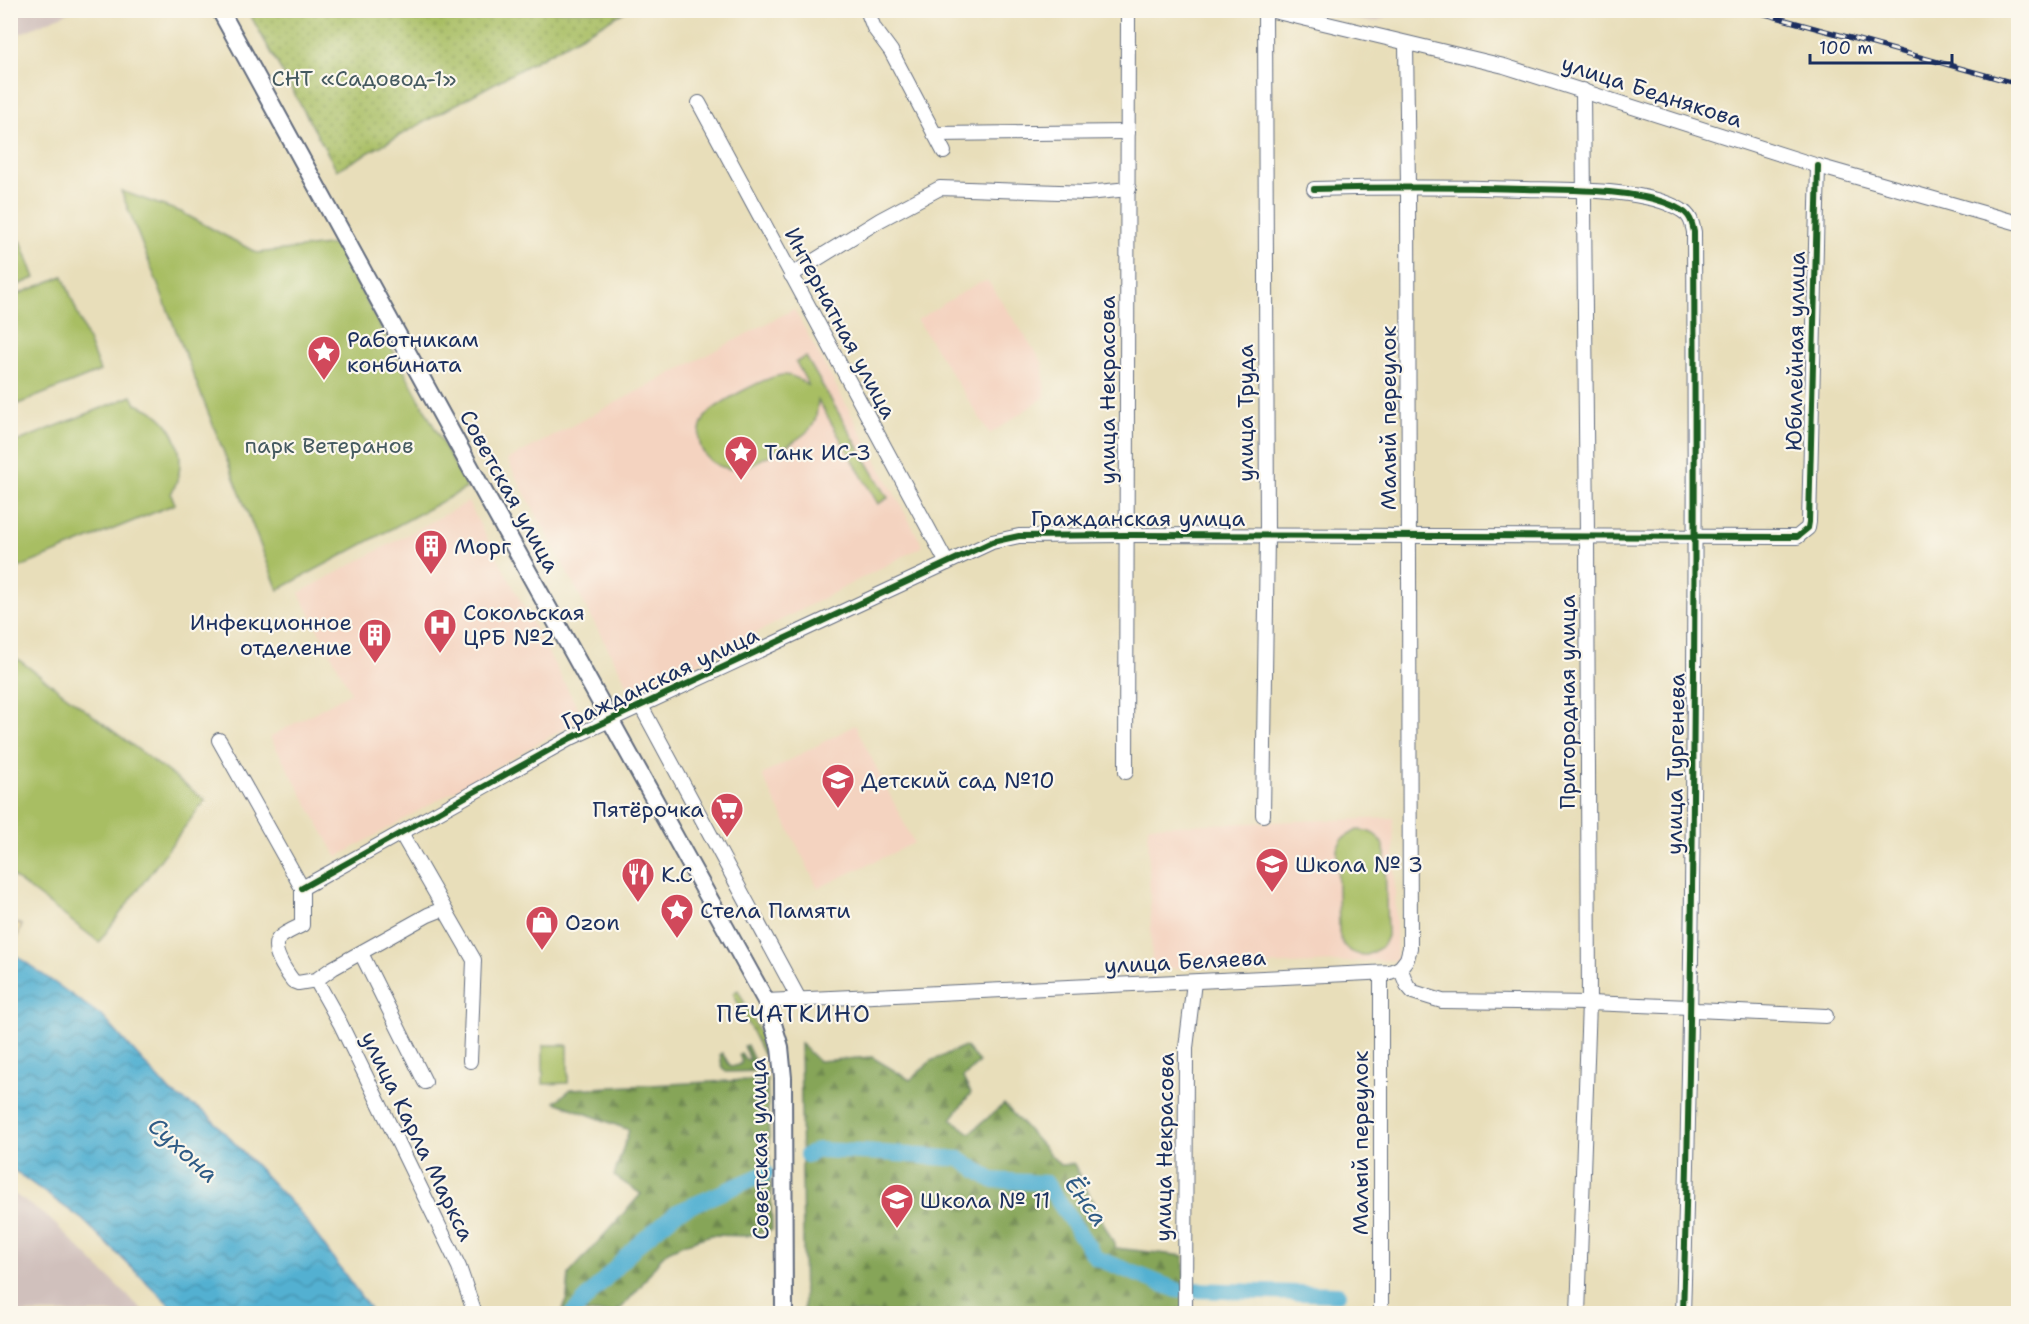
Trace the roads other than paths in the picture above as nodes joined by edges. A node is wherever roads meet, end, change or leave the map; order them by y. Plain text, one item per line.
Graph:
1 (220, 10) edge
2 (867, 10) edge
3 (1128, 10) edge
4 (1267, 10) edge
5 (1406, 44) junction
6 (1583, 90) junction
7 (699, 104) dead end
8 (1128, 132) junction
9 (934, 134) junction
10 (944, 152) dead end
11 (1818, 166) junction
12 (1408, 186) junction
13 (1129, 189) junction
14 (1314, 189) dead end
15 (1584, 190) junction
16 (2019, 223) edge
17 (791, 276) junction
18 (1803, 534) joint
19 (1127, 536) junction
20 (1266, 536) junction
21 (1409, 536) junction
22 (1587, 536) junction
23 (1695, 537) junction
24 (947, 563) junction
25 (641, 706) junction
26 (611, 720) junction
27 (219, 740) dead end
28 (1126, 772) dead end
29 (1263, 815) dead end
30 (401, 833) junction
31 (302, 888) junction
32 (443, 909) junction
33 (361, 952) junction
34 (1400, 968) junction
35 (1381, 973) junction
36 (316, 980) junction
37 (1194, 982) junction
38 (799, 999) junction
39 (766, 1001) junction
40 (1589, 1003) junction
41 (1690, 1007) junction
42 (1826, 1016) dead end
43 (470, 1061) dead end
44 (425, 1082) dead end
45 (475, 1314) edge
46 (784, 1314) edge
47 (1185, 1314) edge
48 (1381, 1314) edge
49 (1578, 1314) edge
50 (1683, 1314) edge

1 - 26 main road, Советская улица
2 - 9 street
3 - 8 street, улица Некрасова
4 - 5 street, улица Беднякова
4 - 20 street, улица Труда
5 - 6 street, улица Беднякова
5 - 12 street, Малый переулок
6 - 11 street, улица Беднякова
6 - 15 street, Пригородная улица
7 - 17 street, Интернатная улица
8 - 9 street
8 - 13 street, улица Некрасова
9 - 10 street
11 - 16 street, улица Беднякова
11 - 18 street, Юбилейная улица
12 - 14 street
12 - 15 street
12 - 21 street, Малый переулок
13 - 17 street
13 - 19 street, улица Некрасова
15 - 22 street, Пригородная улица
15 - 23 street, улица Тургенева
17 - 24 street, Интернатная улица
18 - 23 street, Гражданская улица
19 - 20 street, Гражданская улица
19 - 24 street, Гражданская улица
19 - 28 street, улица Некрасова
20 - 21 street, Гражданская улица
20 - 29 street, улица Труда
21 - 22 street, Гражданская улица
21 - 34 street, Малый переулок
22 - 23 street, Гражданская улица
22 - 40 street, Пригородная улица
23 - 41 street, улица Тургенева
24 - 25 street, Гражданская улица
25 - 26 street, Гражданская улица
25 - 38 street
26 - 30 street, Гражданская улица
26 - 39 main road, Советская улица
27 - 31 street
30 - 31 street, Гражданская улица
30 - 32 street
31 - 36 street
32 - 33 street
32 - 43 street
33 - 36 street
33 - 44 street
34 - 35 street, улица Беляева
34 - 40 street
35 - 37 street, улица Беляева
35 - 48 street, Малый переулок
36 - 45 street, улица Карла Маркса
37 - 38 street, улица Беляева
37 - 47 street, улица Некрасова
38 - 39 street, улица Беляева
39 - 46 main road, Советская улица
40 - 41 street
40 - 49 street, Пригородная улица
41 - 42 street
41 - 50 street, улица Тургенева

